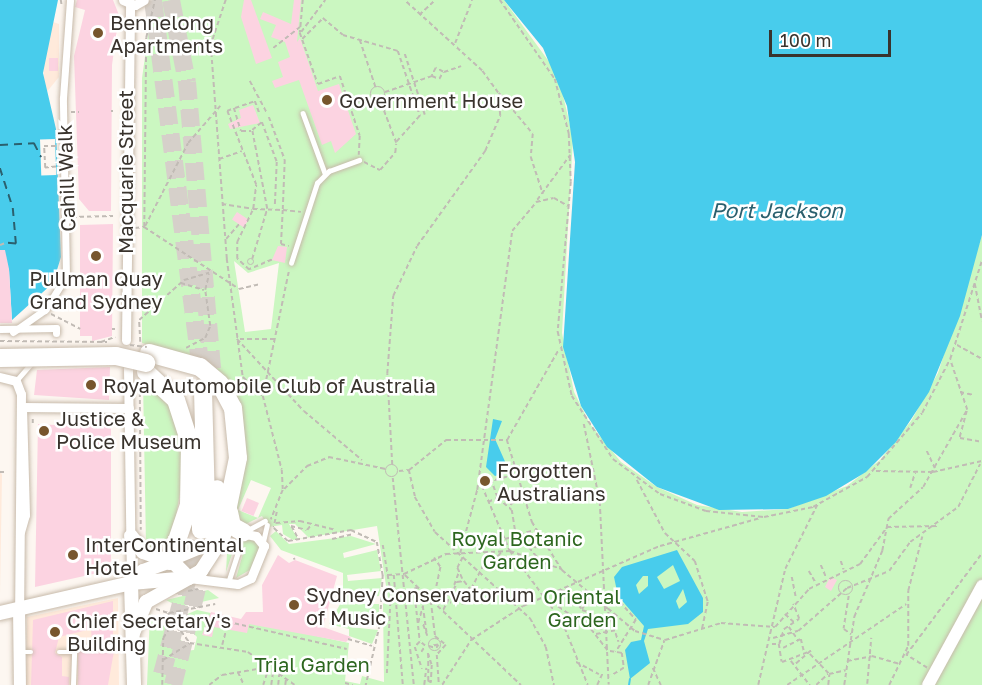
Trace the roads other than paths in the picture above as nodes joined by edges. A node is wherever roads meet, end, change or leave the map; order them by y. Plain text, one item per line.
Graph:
1 (70, 0) edge
2 (144, 0) edge
3 (126, 2) edge
4 (303, 112) dead end
5 (359, 160) road end
6 (325, 173) junction
7 (291, 263) road end
8 (0, 329) edge
9 (13, 332) junction
10 (56, 333) dead end
11 (125, 342) road end
12 (0, 348) edge
13 (0, 358) edge
14 (144, 358) junction
15 (31, 364) dead end
16 (0, 377) edge
17 (18, 384) junction
18 (209, 395) tunnel mouth
19 (22, 407) junction
20 (129, 408) junction
21 (229, 512) junction
22 (208, 536) junction
23 (136, 538) junction
24 (241, 541) junction
25 (263, 542) junction
26 (170, 561) junction
27 (189, 578) junction
28 (131, 583) junction
29 (228, 583) junction
30 (982, 586) edge
31 (19, 608) junction
32 (0, 613) edge
33 (133, 639) junction
34 (59, 652) dead end
35 (74, 652) junction
36 (20, 685) edge
37 (73, 685) edge
38 (134, 685) edge
39 (928, 685) edge

1 - 9 street, Cahill Walk
2 - 3 street, Macquarie Street
3 - 11 street, Macquarie Street
4 - 6 lane
5 - 6 lane
6 - 7 lane
8 - 9 street
9 - 10 street
12 - 14 highway
13 - 14 highway, bridge
14 - 20 street
14 - 21 highway
14 - 22 highway
14 - 22 highway
14 - 26 highway
15 - 17 lane
16 - 17 street
17 - 19 street
18 - 22 highway
19 - 20 street
19 - 31 street
20 - 23 street
21 - 22 highway
21 - 24 highway
22 - 24 street
22 - 26 street
22 - 27 main road
23 - 26 main road
23 - 28 street
24 - 25 street
24 - 25 lane
24 - 29 lane
25 - 29 street
26 - 27 main road
26 - 28 main road
27 - 28 main road
27 - 29 street
27 - 33 main road
28 - 31 main road
28 - 33 main road
30 - 39 street
31 - 32 main road
31 - 36 street
33 - 35 lane
33 - 38 main road
34 - 35 lane
35 - 37 lane

